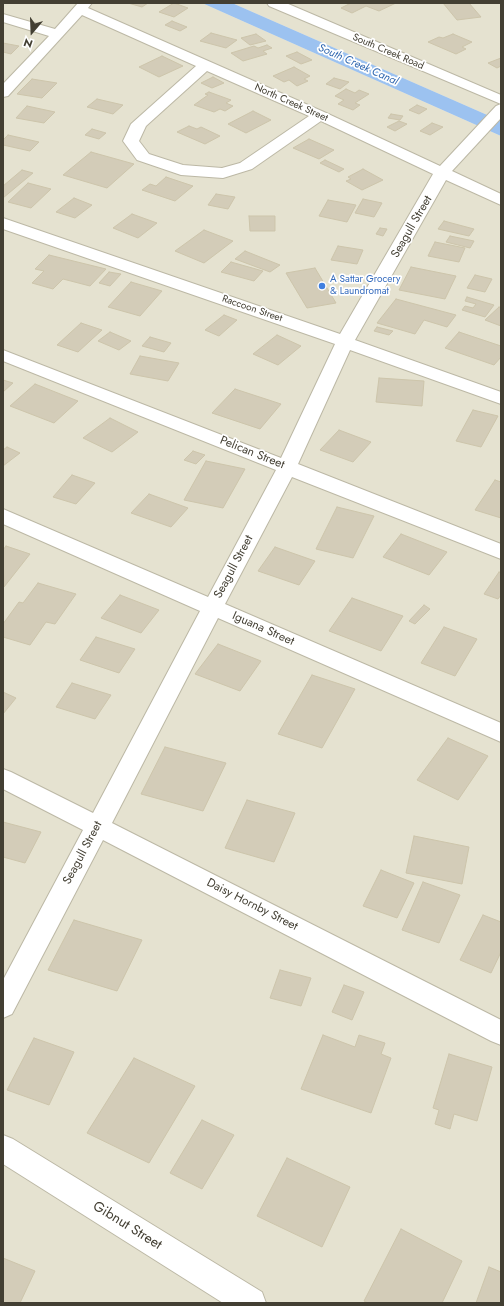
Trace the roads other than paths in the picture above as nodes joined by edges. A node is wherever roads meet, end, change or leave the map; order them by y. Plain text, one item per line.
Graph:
1 (274, 3) edge
2 (82, 6) edge
3 (3, 18) edge
4 (58, 34) junction
5 (205, 65) junction
6 (3, 93) edge
7 (500, 107) edge
8 (319, 115) junction
9 (442, 173) junction
10 (501, 200) edge
11 (3, 223) edge
12 (345, 342) junction
13 (3, 355) edge
14 (501, 398) edge
15 (287, 467) junction
16 (3, 516) edge
17 (501, 552) edge
18 (213, 607) junction
19 (501, 733) edge
20 (3, 778) edge
21 (97, 825) junction
22 (3, 1006) edge
23 (501, 1033) edge
24 (3, 1148) edge
25 (251, 1303) edge

1 - 7 street, South Creek Road
2 - 4 street
2 - 5 street, North Creek Street
3 - 4 street
4 - 6 street
5 - 8 street, North Creek Street
5 - 8 street
7 - 9 street, Seagull Street
8 - 9 street, North Creek Street
9 - 10 street, North Creek Street
9 - 12 street, Seagull Street
11 - 12 street, Raccoon Street
12 - 14 street, Raccoon Street
12 - 15 street, Seagull Street
13 - 15 street, Pelican Street
15 - 17 street, Pelican Street
15 - 18 street, Seagull Street
16 - 18 street, Iguana Street
18 - 19 street, Iguana Street
18 - 21 street, Seagull Street
20 - 21 street, Daisy Hornby Street
21 - 22 street, Seagull Street
21 - 23 street, Daisy Hornby Street
24 - 25 street, Gibnut Street

